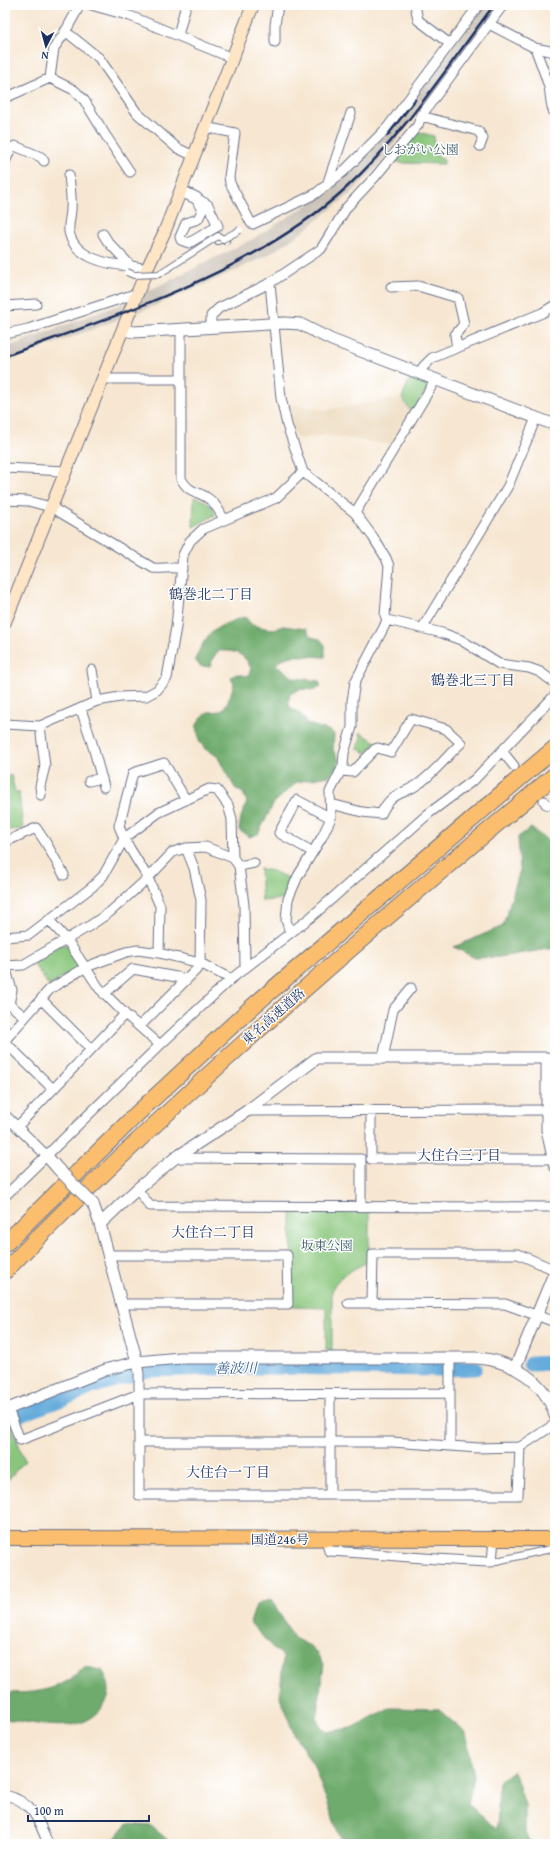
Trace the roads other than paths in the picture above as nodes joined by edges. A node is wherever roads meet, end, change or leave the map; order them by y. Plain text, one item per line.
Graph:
1 (80, 5) edge
2 (90, 5) edge
3 (186, 5) edge
4 (253, 5) edge
5 (278, 5) edge
6 (415, 5) edge
7 (479, 5) edge
8 (503, 5) edge
9 (489, 24) junction
10 (66, 31) junction
11 (178, 35) junction
12 (275, 42) dead end
13 (450, 44) junction
14 (535, 48) junction
15 (555, 52) edge
16 (232, 58) junction
17 (50, 78) junction
18 (5, 98) edge
19 (351, 113) dead end
20 (421, 116) junction
21 (555, 116) edge
22 (204, 127) junction
23 (480, 146) dead end
24 (194, 156) junction
25 (44, 161) dead end
26 (5, 162) edge
27 (130, 172) dead end
28 (69, 175) dead end
29 (326, 186) junction
30 (181, 191) junction
31 (196, 198) junction
32 (212, 214) junction
33 (201, 216) junction
34 (240, 230) dead end
35 (103, 234) dead end
36 (129, 269) junction
37 (148, 269) junction
38 (270, 282) junction
39 (391, 287) dead end
40 (138, 293) junction
41 (36, 304) dead end
42 (555, 305) edge
43 (5, 306) edge
44 (274, 324) junction
45 (211, 327) junction
46 (180, 329) junction
47 (124, 330) junction
48 (5, 334) edge
49 (457, 348) junction
50 (420, 373) junction
51 (103, 379) junction
52 (180, 379) junction
53 (436, 379) junction
54 (536, 418) junction
55 (555, 425) edge
56 (5, 468) edge
57 (65, 471) junction
58 (303, 472) junction
59 (5, 500) edge
60 (51, 507) junction
61 (355, 513) junction
62 (224, 520) junction
63 (182, 569) junction
64 (386, 620) junction
65 (5, 622) edge
66 (423, 627) junction
67 (92, 670) dead end
68 (555, 683) edge
69 (555, 695) edge
70 (96, 701) junction
71 (81, 709) junction
72 (5, 724) edge
73 (40, 726) junction
74 (555, 748) edge
75 (502, 751) junction
76 (514, 766) dead end
77 (341, 771) junction
78 (555, 775) edge
79 (89, 781) dead end
80 (41, 795) dead end
81 (186, 800) junction
82 (544, 801) dead end
83 (331, 804) junction
84 (555, 806) edge
85 (331, 818) junction
86 (124, 839) junction
87 (5, 842) edge
88 (186, 848) junction
89 (313, 852) junction
90 (233, 858) junction
91 (254, 863) dead end
92 (239, 866) junction
93 (64, 875) dead end
94 (148, 878) junction
95 (50, 920) junction
96 (290, 932) junction
97 (5, 937) edge
98 (67, 940) junction
99 (159, 953) junction
100 (200, 963) junction
101 (5, 967) edge
102 (86, 967) junction
103 (245, 967) junction
104 (231, 979) junction
105 (187, 980) junction
106 (411, 988) dead end
107 (104, 994) junction
108 (41, 999) junction
109 (7, 1004) edge
110 (125, 1014) junction
111 (24, 1017) junction
112 (140, 1026) junction
113 (5, 1041) edge
114 (160, 1045) junction
115 (91, 1050) junction
116 (551, 1057) edge
117 (383, 1058) junction
118 (53, 1089) junction
119 (371, 1110) junction
120 (547, 1110) junction
121 (247, 1111) junction
122 (5, 1115) edge
123 (17, 1127) junction
124 (46, 1155) junction
125 (175, 1158) junction
126 (554, 1163) edge
127 (137, 1189) junction
128 (5, 1196) edge
129 (361, 1207) junction
130 (555, 1207) edge
131 (100, 1224) junction
132 (5, 1244) edge
133 (109, 1255) junction
134 (555, 1270) edge
135 (5, 1271) edge
136 (348, 1303) dead end
137 (372, 1303) junction
138 (122, 1304) junction
139 (537, 1315) junction
140 (555, 1322) edge
141 (450, 1358) junction
142 (138, 1362) junction
143 (515, 1368) junction
144 (450, 1393) junction
145 (139, 1394) junction
146 (330, 1394) junction
147 (6, 1410) edge
148 (555, 1416) edge
149 (555, 1424) edge
150 (139, 1442) junction
151 (330, 1442) junction
152 (450, 1446) junction
153 (520, 1447) junction
154 (330, 1495) junction
155 (5, 1538) edge
156 (494, 1538) junction
157 (326, 1539) junction
158 (377, 1539) junction
159 (555, 1539) edge
160 (555, 1548) edge
161 (375, 1553) junction
162 (492, 1562) junction
163 (5, 1795) edge
164 (48, 1844) edge

1 - 10 street
2 - 11 street
3 - 11 street
4 - 16 main road
5 - 12 street
6 - 13 street
7 - 13 street
8 - 9 street
9 - 14 street
9 - 20 street
10 - 17 street
10 - 24 street
11 - 16 street
13 - 29 street
14 - 15 street
14 - 21 street
16 - 22 main road
17 - 18 street
17 - 27 street
19 - 29 street
20 - 23 street
20 - 38 street
22 - 24 main road
22 - 29 street
24 - 30 main road
25 - 26 street
28 - 36 street
30 - 31 street
30 - 37 main road
31 - 32 street
31 - 33 street
32 - 33 street
32 - 33 street
34 - 36 street, bridge
35 - 36 street
36 - 37 street
37 - 40 main road
38 - 44 street
38 - 45 street
39 - 49 street
40 - 47 main road
40 - 48 street
41 - 43 street
42 - 49 street
44 - 45 street
44 - 50 street
44 - 58 street
45 - 46 street
46 - 47 street
46 - 52 street
47 - 51 main road
49 - 50 street
50 - 53 street
51 - 52 street
51 - 57 main road
52 - 62 street
53 - 54 street
53 - 61 street
54 - 55 street
54 - 66 street
56 - 57 street
57 - 60 main road
58 - 61 street
58 - 62 street
59 - 60 street
60 - 63 street
60 - 65 main road
61 - 64 street
62 - 63 street
63 - 70 street
64 - 66 street
64 - 77 street
66 - 68 street
67 - 70 street
69 - 75 street
70 - 71 street
71 - 73 street
71 - 79 street
72 - 73 street
73 - 80 street
74 - 132 highway, 東名高速道路
75 - 76 street
75 - 96 street
77 - 83 street
77 - 83 street
78 - 135 highway, 東名高速道路
81 - 86 street
81 - 86 street
81 - 90 street
82 - 84 street
83 - 85 street
85 - 89 street
85 - 89 street
86 - 94 street
86 - 95 street
87 - 93 street
88 - 90 street
88 - 94 street
88 - 100 street
89 - 96 street
90 - 92 street
91 - 92 street
92 - 103 street
94 - 98 street
94 - 99 street
95 - 97 street
95 - 98 street
96 - 103 street
98 - 101 street
98 - 102 street
99 - 100 street
99 - 102 street
100 - 104 street
100 - 105 street
101 - 109 street
102 - 107 street
102 - 108 street
103 - 104 street
104 - 114 street
105 - 107 street
105 - 112 street
106 - 117 street
107 - 110 street
108 - 111 street
108 - 115 street
109 - 111 street
110 - 112 street
110 - 115 street
111 - 113 street
112 - 114 street
113 - 118 street
114 - 124 street
115 - 118 street
116 - 117 street
116 - 120 street
117 - 121 street
118 - 123 street
119 - 120 street
119 - 121 street
119 - 126 street
120 - 126 street
121 - 125 street
122 - 123 street
123 - 124 street
124 - 128 street
124 - 131 street, bridge
125 - 127 street
125 - 129 street
127 - 129 street
127 - 131 street
129 - 130 street
131 - 133 street
133 - 138 street
133 - 138 street
134 - 137 street
134 - 139 street
136 - 137 street
137 - 139 street
138 - 142 street
139 - 140 street
139 - 143 street
141 - 142 street
141 - 143 street
141 - 144 street
142 - 145 street
142 - 147 street
143 - 148 street
144 - 146 street
144 - 152 street
145 - 146 street
145 - 147 street
145 - 150 street
146 - 151 street
149 - 153 street
150 - 151 street
150 - 154 street
151 - 152 street
151 - 154 street
152 - 153 street
153 - 154 street
155 - 157 highway, 国道246号
156 - 158 highway, 国道246号
156 - 159 highway, 国道246号
156 - 162 street
157 - 158 highway, 国道246号
157 - 161 street
158 - 161 street
160 - 162 street
161 - 162 street
163 - 164 street

